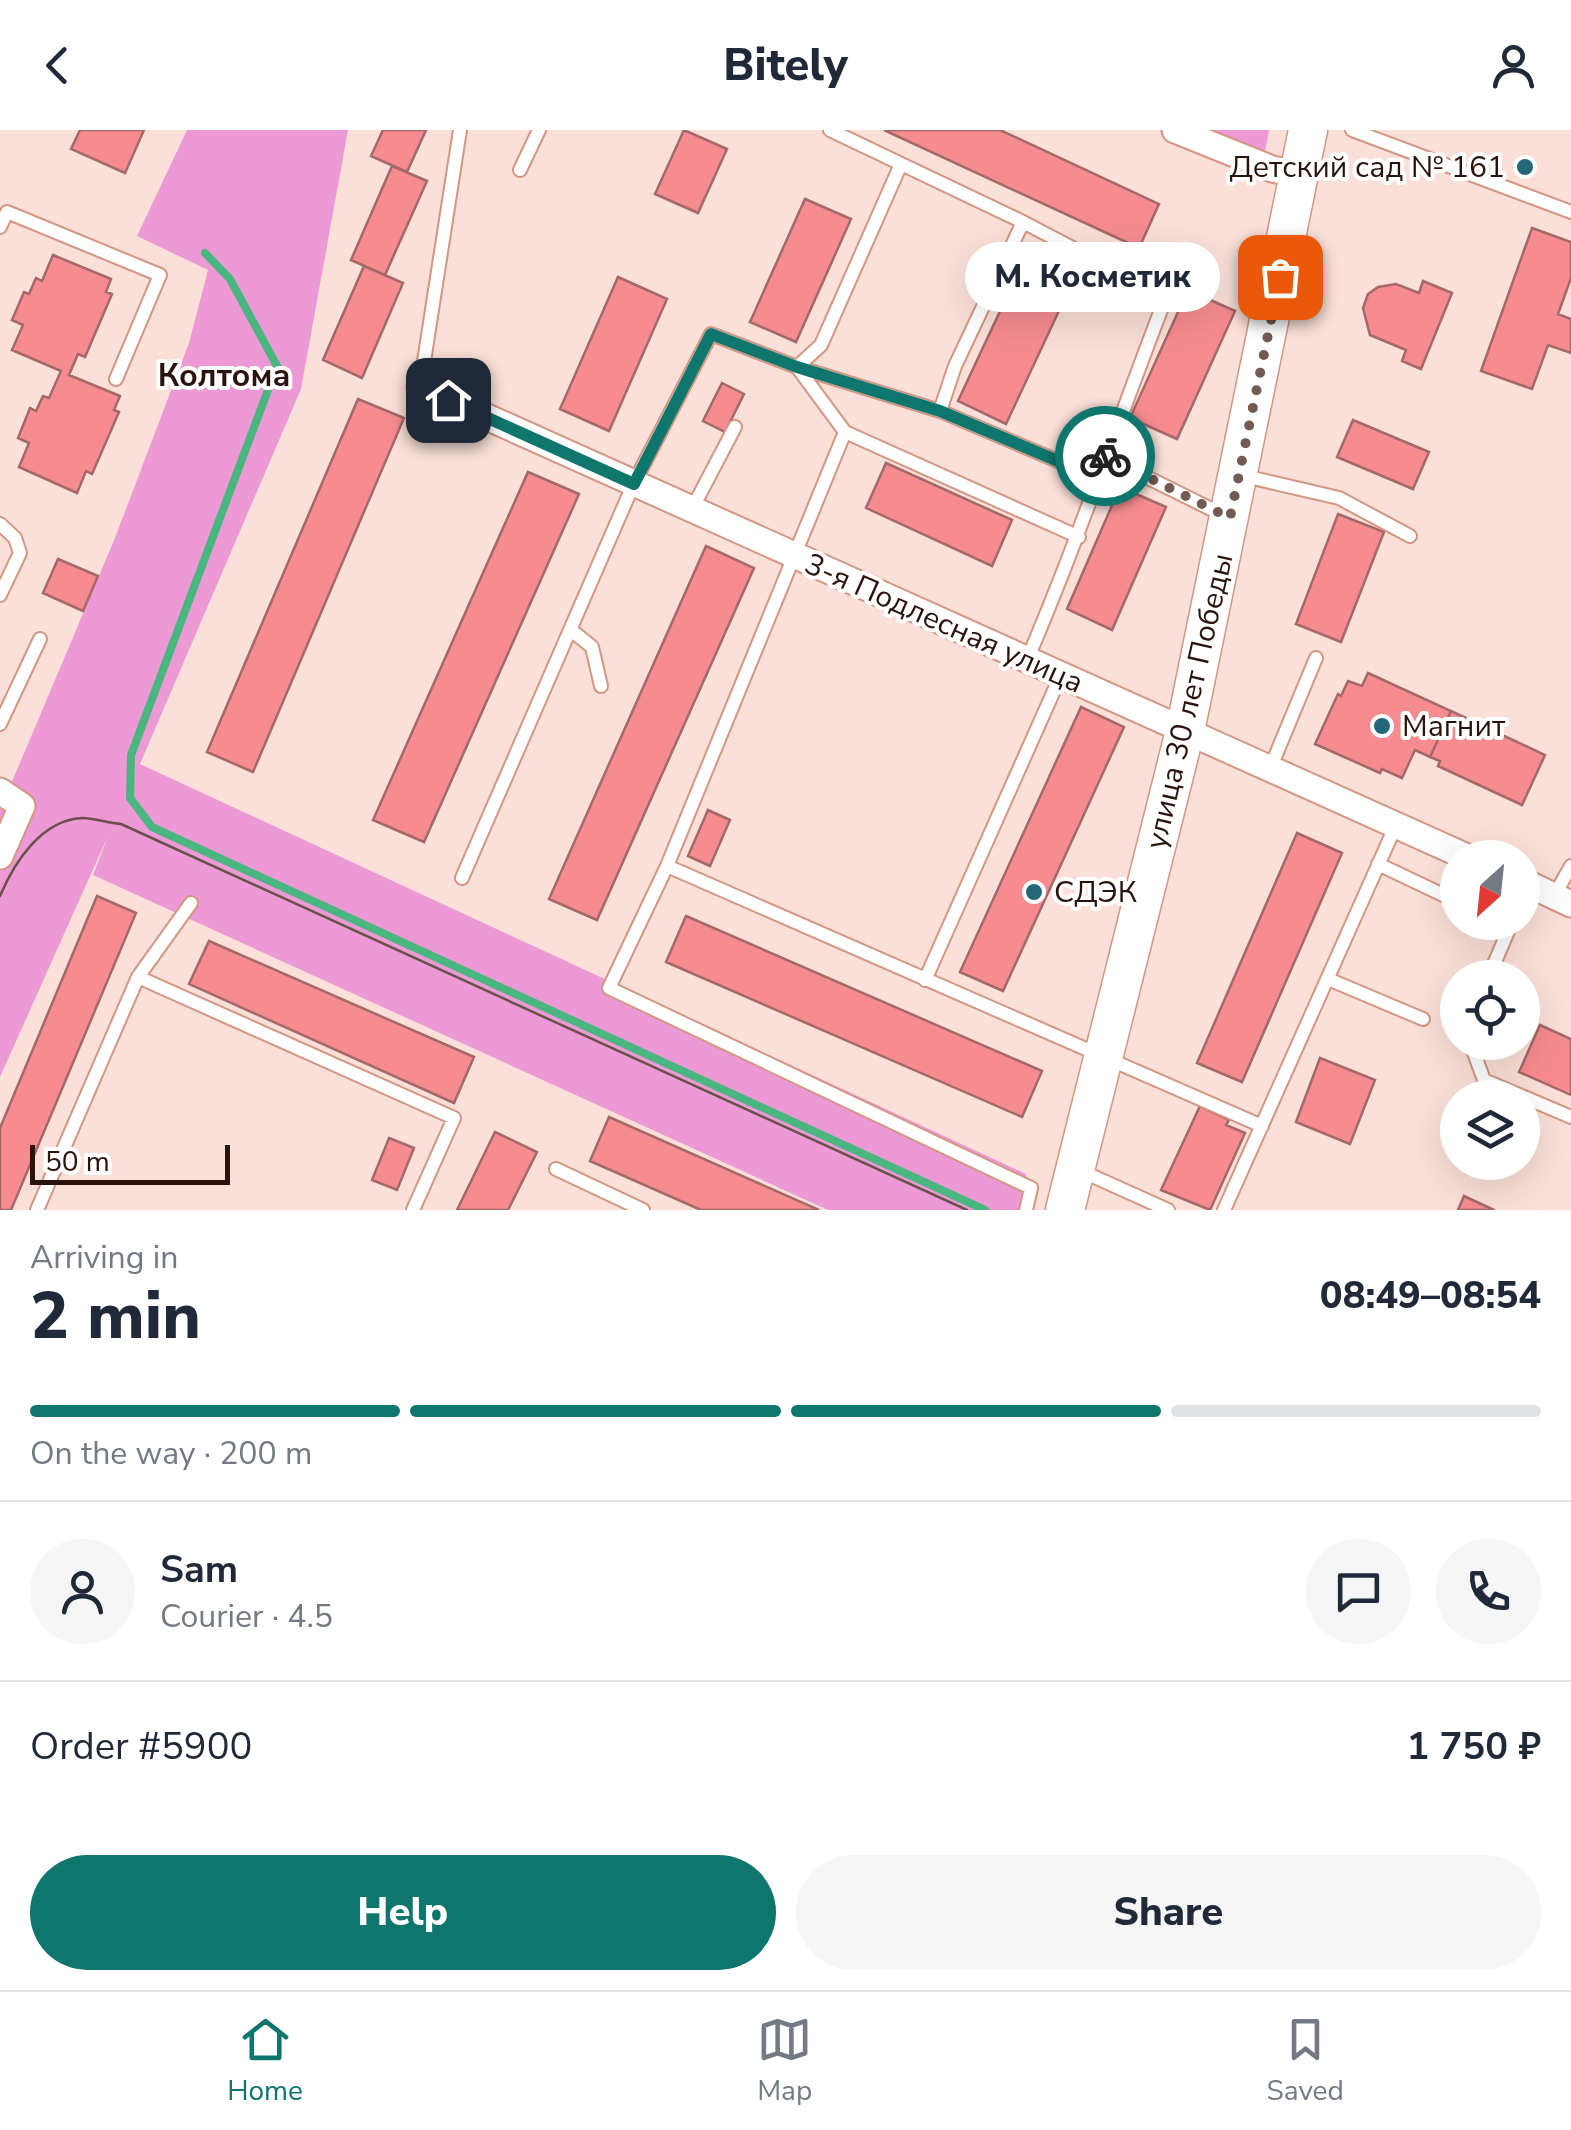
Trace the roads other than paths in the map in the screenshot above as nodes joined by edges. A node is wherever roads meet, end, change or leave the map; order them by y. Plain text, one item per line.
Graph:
1 (460, 130) edge
2 (539, 130) edge
3 (830, 130) edge
4 (1175, 130) edge
5 (1308, 130) edge
6 (1352, 130) edge
7 (901, 164) junction
8 (520, 170) dead end
9 (1301, 176) junction
10 (1571, 212) edge
11 (1023, 222) junction
12 (0, 228) edge
13 (797, 367) junction
14 (116, 379) dead end
15 (420, 387) joint
16 (940, 411) junction
17 (735, 427) dead end
18 (845, 432) junction
19 (1104, 456) junction
20 (1239, 475) junction
21 (1098, 478) junction
22 (634, 484) junction
23 (692, 510) junction
24 (1230, 518) junction
25 (0, 524) edge
26 (1410, 536) dead end
27 (1079, 538) junction
28 (796, 556) junction
29 (0, 595) edge
30 (571, 630) junction
31 (40, 639) dead end
32 (1316, 658) dead end
33 (1027, 660) junction
34 (1060, 675) junction
35 (601, 686) dead end
36 (0, 724) edge
37 (1185, 731) junction
38 (1270, 769) junction
39 (0, 791) edge
40 (1396, 825) junction
41 (1440, 845) edge
42 (0, 856) edge
43 (1378, 864) junction
44 (667, 866) junction
45 (1571, 866) edge
46 (462, 878) dead end
47 (1440, 893) edge
48 (1563, 900) edge
49 (191, 903) dead end
50 (138, 977) junction
51 (1328, 978) junction
52 (925, 980) junction
53 (1423, 1019) dead end
54 (1104, 1058) junction
55 (1477, 1060) edge
56 (1571, 1117) edge
57 (1262, 1126) junction
58 (556, 1169) dead end
59 (1076, 1169) junction
60 (37, 1210) edge
61 (413, 1210) edge
62 (643, 1210) edge
63 (1026, 1210) edge
64 (1065, 1210) edge
65 (1168, 1210) edge
66 (1224, 1210) edge

1 - 15 lane
2 - 8 lane
3 - 7 lane
4 - 9 street
5 - 9 main road, улица 30 лет Победы
6 - 10 lane
7 - 11 lane
7 - 13 lane
9 - 20 main road, улица 30 лет Победы
11 - 16 lane
11 - 19 lane
12 - 14 lane
13 - 16 lane
13 - 18 lane
13 - 22 lane
15 - 22 street, 3-я Подлесная улица
16 - 21 lane
17 - 23 lane
18 - 27 lane
18 - 28 lane
19 - 21 lane
19 - 24 lane
20 - 24 main road, улица 30 лет Победы
20 - 26 lane
21 - 27 lane
22 - 23 street, 3-я Подлесная улица
22 - 30 lane
23 - 28 street, 3-я Подлесная улица
24 - 37 main road, улица 30 лет Победы
25 - 29 lane
27 - 33 lane
28 - 33 street, 3-я Подлесная улица
28 - 44 lane
30 - 35 lane
30 - 46 lane
31 - 36 lane
32 - 38 lane
33 - 34 street, 3-я Подлесная улица
34 - 37 street, 3-я Подлесная улица
34 - 52 lane
37 - 38 street, 3-я Подлесная улица
37 - 54 main road, улица 30 лет Победы
38 - 40 street, 3-я Подлесная улица
39 - 42 street
40 - 41 street, 3-я Подлесная улица
40 - 43 lane
43 - 47 lane
43 - 51 lane
44 - 52 lane
44 - 63 lane
45 - 48 lane
49 - 50 lane
50 - 60 lane
50 - 61 lane
51 - 53 lane
51 - 57 lane
52 - 54 lane
54 - 57 lane
54 - 59 main road, улица 30 лет Победы
55 - 56 lane
57 - 66 lane
58 - 62 lane
59 - 64 main road, улица 30 лет Победы
59 - 65 lane

